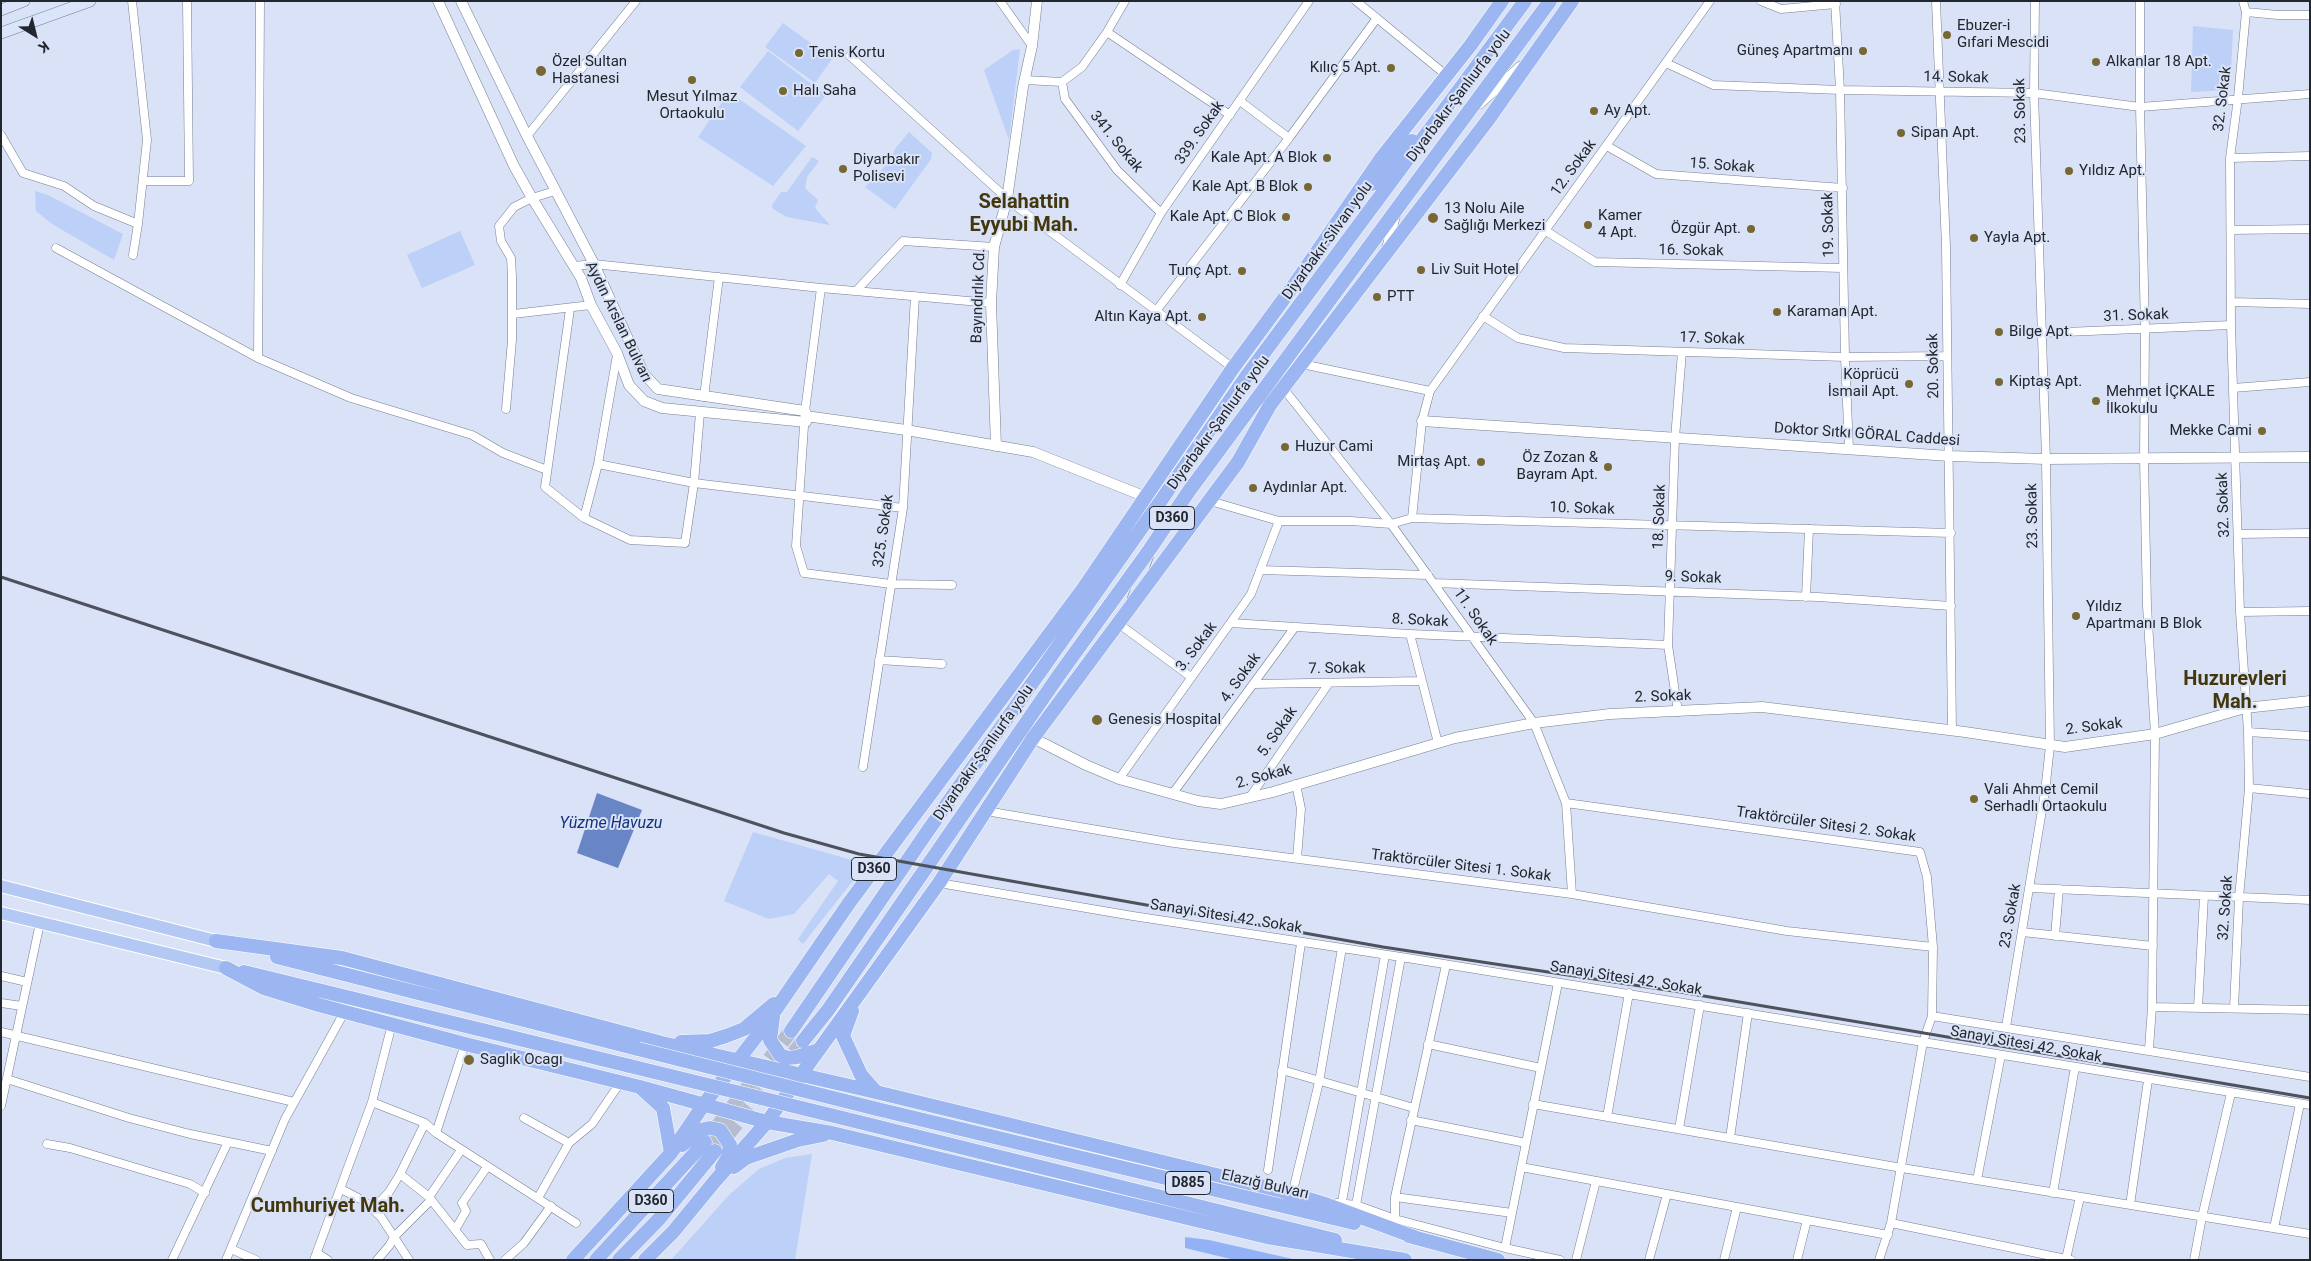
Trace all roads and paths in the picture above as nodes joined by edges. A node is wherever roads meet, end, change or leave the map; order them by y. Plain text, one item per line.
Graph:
1 (24, 1) edge
2 (90, 1) edge
3 (132, 1) edge
4 (187, 1) edge
5 (260, 1) edge
6 (438, 1) edge
7 (461, 1) edge
8 (636, 1) edge
9 (1000, 1) edge
10 (1037, 1) edge
11 (1125, 1) edge
12 (1309, 1) edge
13 (1356, 1) edge
14 (1502, 1) edge
15 (1525, 1) edge
16 (1550, 1) edge
17 (1572, 1) edge
18 (1710, 1) edge
19 (1761, 1) edge
20 (1936, 1) edge
21 (2035, 1) edge
22 (2140, 1) edge
23 (2243, 1) edge
24 (1835, 3) edge
25 (5, 6) edge
26 (2246, 12) junction
27 (2310, 15) edge
28 (1377, 18) junction
29 (1107, 32) junction
30 (1, 33) edge
31 (1032, 46) junction
32 (850, 56) dead end
33 (1532, 57) junction
34 (1666, 62) junction
35 (1446, 76) junction
36 (1025, 80) junction
37 (1062, 82) junction
38 (1840, 90) junction
39 (1939, 92) junction
40 (2034, 93) junction
41 (2310, 94) edge
42 (1454, 97) junction
43 (2238, 98) junction
44 (1240, 101) junction
45 (2140, 107) junction
46 (1230, 116) junction
47 (1463, 118) junction
48 (1, 135) edge
49 (527, 136) junction
50 (1289, 138) junction
51 (1607, 146) junction
52 (2310, 156) edge
53 (2230, 158) junction
54 (143, 181) junction
55 (1843, 188) junction
56 (555, 192) junction
57 (532, 198) junction
58 (1007, 199) junction
59 (1396, 209) junction
60 (1160, 214) junction
61 (1341, 216) junction
62 (138, 224) junction
63 (2310, 229) edge
64 (2231, 230) junction
65 (1546, 231) junction
66 (994, 247) junction
67 (56, 248) dead end
68 (133, 255) dead end
69 (1385, 255) junction
70 (594, 264) junction
71 (574, 266) junction
72 (1843, 268) junction
73 (719, 278) junction
74 (1120, 285) junction
75 (822, 288) junction
76 (856, 291) junction
77 (915, 296) junction
78 (2231, 302) junction
79 (991, 303) junction
80 (2310, 304) edge
81 (591, 305) junction
82 (570, 309) junction
83 (1156, 310) junction
84 (513, 314) junction
85 (1483, 316) junction
86 (2231, 326) junction
87 (2145, 330) junction
88 (2042, 333) junction
89 (1682, 352) junction
90 (617, 353) junction
91 (1947, 356) junction
92 (258, 358) junction
93 (1845, 358) junction
94 (1302, 364) junction
95 (1233, 368) junction
96 (2310, 382) edge
97 (1283, 388) junction
98 (2233, 388) junction
99 (1430, 391) junction
100 (704, 397) junction
101 (506, 409) dead end
102 (700, 413) junction
103 (806, 416) junction
104 (1422, 421) junction
105 (906, 430) junction
106 (1675, 438) junction
107 (996, 446) junction
108 (1849, 449) junction
109 (1950, 456) junction
110 (2310, 457) edge
111 (2046, 459) junction
112 (2144, 459) junction
113 (2236, 459) junction
114 (598, 464) junction
115 (547, 470) junction
116 (694, 483) junction
117 (800, 497) junction
118 (1146, 497) junction
119 (1217, 503) dead end
120 (903, 508) junction
121 (584, 518) junction
122 (1412, 518) junction
123 (1278, 521) junction
124 (1391, 524) junction
125 (1674, 525) junction
126 (1809, 529) junction
127 (1950, 533) junction
128 (2310, 533) edge
129 (2239, 534) junction
130 (1150, 549) junction
131 (1260, 570) junction
132 (1428, 575) junction
133 (1434, 583) junction
134 (891, 584) junction
135 (952, 585) dead end
136 (1671, 591) junction
137 (1806, 597) junction
138 (1951, 606) junction
139 (1130, 608) junction
140 (2310, 611) edge
141 (2240, 612) junction
142 (1231, 623) junction
143 (1118, 624) junction
144 (1295, 626) junction
145 (1410, 634) junction
146 (1471, 637) junction
147 (1668, 645) junction
148 (1036, 652) junction
149 (879, 660) junction
150 (942, 664) dead end
151 (1191, 677) junction
152 (1422, 681) junction
153 (1329, 682) junction
154 (1254, 684) junction
155 (2310, 701) edge
156 (2245, 708) junction
157 (1678, 712) junction
158 (1003, 722) junction
159 (1534, 723) junction
160 (1952, 731) junction
161 (2248, 732) junction
162 (2155, 734) junction
163 (2310, 736) edge
164 (1033, 738) junction
165 (1438, 744) junction
166 (2050, 746) junction
167 (863, 768) dead end
168 (1119, 779) junction
169 (1296, 784) junction
170 (2249, 788) junction
171 (1173, 793) junction
172 (2310, 794) edge
173 (1250, 797) junction
174 (1566, 803) junction
175 (986, 811) junction
176 (1296, 858) junction
177 (939, 883) junction
178 (1, 886) edge
179 (2030, 888) junction
180 (2059, 889) junction
181 (2154, 893) junction
182 (1572, 894) junction
183 (2204, 896) junction
184 (2240, 898) junction
185 (2310, 900) edge
186 (1, 913) edge
187 (40, 923) junction
188 (2022, 932) junction
189 (2055, 936) junction
190 (216, 941) junction
191 (1301, 942) junction
192 (2153, 946) junction
193 (1342, 948) junction
194 (1933, 948) junction
195 (1385, 955) junction
196 (1401, 957) junction
197 (1446, 965) junction
198 (226, 968) junction
199 (1, 976) edge
200 (27, 982) junction
201 (1558, 983) junction
202 (859, 991) junction
203 (1629, 994) junction
204 (784, 996) junction
205 (1, 1003) edge
206 (1700, 1005) junction
207 (22, 1006) junction
208 (2152, 1007) junction
209 (2198, 1008) junction
210 (2234, 1008) junction
211 (2310, 1010) edge
212 (345, 1011) junction
213 (774, 1011) junction
214 (1748, 1013) junction
215 (1932, 1016) junction
216 (392, 1024) junction
217 (2006, 1027) junction
218 (791, 1031) tunnel mouth
219 (1, 1032) edge
220 (16, 1035) junction
221 (803, 1041) tunnel mouth
222 (1923, 1042) junction
223 (662, 1043) junction
224 (465, 1044) junction
225 (1428, 1044) junction
226 (2149, 1049) junction
227 (819, 1050) junction
228 (2001, 1055) junction
229 (738, 1060) junction
230 (2075, 1067) junction
231 (1541, 1068) junction
232 (1282, 1070) junction
233 (802, 1074) junction
234 (2310, 1077) edge
235 (7, 1079) junction
236 (2148, 1080) junction
237 (1319, 1082) junction
238 (620, 1083) junction
239 (640, 1087) junction
240 (876, 1092) junction
241 (1360, 1093) junction
242 (2231, 1093) junction
243 (1374, 1097) junction
244 (294, 1102) junction
245 (372, 1102) junction
246 (704, 1104) junction
247 (1533, 1104) junction
248 (2300, 1104) junction
249 (2310, 1105) edge
250 (1, 1106) edge
251 (1414, 1108) junction
252 (1608, 1117) junction
253 (524, 1118) dead end
254 (1411, 1120) junction
255 (767, 1122) junction
256 (425, 1123) junction
257 (1679, 1130) junction
258 (436, 1133) junction
259 (832, 1133) junction
260 (1730, 1138) junction
261 (228, 1142) junction
262 (570, 1143) junction
263 (1526, 1143) junction
264 (47, 1144) dead end
265 (461, 1150) junction
266 (272, 1151) junction
267 (672, 1153) junction
268 (487, 1167) junction
269 (1521, 1167) junction
270 (1902, 1168) junction
271 (1268, 1170) dead end
272 (400, 1174) junction
273 (1977, 1180) junction
274 (714, 1181) junction
275 (1596, 1181) junction
276 (341, 1189) junction
277 (205, 1193) junction
278 (2053, 1193) junction
279 (1667, 1194) junction
280 (1292, 1196) junction
281 (1395, 1197) junction
282 (2080, 1197) junction
283 (538, 1198) junction
284 (430, 1199) junction
285 (1342, 1202) junction
286 (1325, 1204) junction
287 (1356, 1204) junction
288 (2130, 1205) junction
289 (551, 1206) junction
290 (1737, 1207) junction
291 (373, 1209) junction
292 (1512, 1213) junction
293 (2202, 1217) junction
294 (1394, 1219) junction
295 (1807, 1220) junction
296 (576, 1223) dead end
297 (1892, 1224) junction
298 (2274, 1228) junction
299 (455, 1230) junction
300 (2310, 1234) edge
301 (1888, 1235) junction
302 (395, 1236) junction
303 (1417, 1238) junction
304 (231, 1249) junction
305 (1502, 1254) edge
306 (316, 1256) edge
307 (2069, 1259) edge
308 (172, 1260) edge
309 (226, 1260) edge
310 (256, 1260) edge
311 (328, 1260) edge
312 (377, 1260) edge
313 (409, 1260) edge
314 (490, 1260) edge
315 (505, 1260) edge
316 (573, 1260) edge
317 (596, 1260) edge
318 (619, 1260) edge
319 (645, 1260) edge
320 (1405, 1260) edge
321 (1409, 1260) edge
322 (1560, 1260) edge
323 (1576, 1260) edge
324 (1649, 1260) edge
325 (1724, 1260) edge
326 (1797, 1260) edge
327 (1879, 1260) edge
328 (2194, 1260) edge

1 - 25 main road
2 - 30 main road
3 - 54 street
4 - 54 street
5 - 92 street
6 - 57 street, Aydın Arslan Bulvarı
7 - 49 street, Aydın Arslan Bulvarı
8 - 49 street
9 - 31 street
10 - 31 street, Bayındırlık Cd.
11 - 29 street
12 - 44 street, 339. Sokak
13 - 28 street
14 - 35 highway
15 - 42 highway, Diyarbakır-Silvan yolu / D360
16 - 47 highway, Diyarbakır-Şanlıurfa yolu / D360
17 - 33 highway
18 - 34 street, 12. Sokak
19 - 24 street
20 - 39 street, 20. Sokak
21 - 40 street, 23. Sokak
22 - 45 street
23 - 26 street, 32. Sokak
24 - 38 street, 19. Sokak
26 - 27 street
26 - 43 street, 32. Sokak
28 - 35 street
28 - 50 street
29 - 37 street
29 - 46 street
31 - 36 street, Bayındırlık Cd.
32 - 58 street
33 - 47 street
33 - 69 highway
34 - 38 street, 14. Sokak
34 - 51 street, 12. Sokak
35 - 61 highway
36 - 37 street
36 - 58 street, Bayındırlık Cd.
37 - 60 street, 341. Sokak
38 - 39 street, 14. Sokak
38 - 55 street, 19. Sokak
39 - 40 street, 14. Sokak
39 - 91 street, 20. Sokak
40 - 45 street, 14. Sokak
40 - 88 street, 23. Sokak
41 - 43 street, 14. Sokak
42 - 61 highway
42 - 158 highway, Diyarbakır-Silvan yolu / D360
43 - 45 street, 14. Sokak
43 - 53 street, 32. Sokak
44 - 46 street, 339. Sokak
44 - 50 street
45 - 87 street
46 - 60 street, 339. Sokak
47 - 59 highway, Diyarbakır-Şanlıurfa yolu / D360
48 - 62 street
49 - 56 street, Aydın Arslan Bulvarı
50 - 83 street
51 - 55 street, 15. Sokak
51 - 65 street, 12. Sokak
52 - 53 street
53 - 64 street, 32. Sokak
54 - 62 street
55 - 72 street, 19. Sokak
56 - 57 street
56 - 70 street, Aydın Arslan Bulvarı
57 - 71 street, Aydın Arslan Bulvarı
57 - 84 street
58 - 66 street, Bayındırlık Cd.
58 - 74 street
59 - 69 street
59 - 130 highway, Diyarbakır-Şanlıurfa yolu / D360
60 - 74 street, 339. Sokak
61 - 95 highway
62 - 68 street
63 - 64 street
64 - 78 street, 32. Sokak
65 - 72 street, 16. Sokak
65 - 85 street, 12. Sokak
66 - 76 street
66 - 79 street, Bayındırlık Cd.
67 - 92 street
69 - 94 highway
70 - 71 street
70 - 73 street
70 - 100 street, Aydın Arslan Bulvarı
71 - 81 street, Aydın Arslan Bulvarı
72 - 93 street, 19. Sokak
73 - 75 street
73 - 100 street
74 - 83 street
75 - 76 street
75 - 103 street
76 - 77 street
77 - 79 street
77 - 105 street, 325. Sokak
78 - 80 street
78 - 86 street, 32. Sokak
79 - 107 street, Bayındırlık Cd.
81 - 82 street
81 - 90 street, Aydın Arslan Bulvarı
82 - 84 street
82 - 115 street
83 - 95 street
84 - 101 street
85 - 89 street, 17. Sokak
85 - 99 street, 12. Sokak
86 - 87 street, 31. Sokak
86 - 98 street, 32. Sokak
87 - 88 street, 31. Sokak
87 - 112 street
88 - 111 street, 23. Sokak
89 - 93 street, 17. Sokak
89 - 106 street, 18. Sokak
90 - 102 street, Aydın Arslan Bulvarı
90 - 114 street
91 - 93 street, 17. Sokak
91 - 109 street, 20. Sokak
92 - 115 street
93 - 108 street, 19. Sokak
94 - 97 highway
94 - 99 street
95 - 118 highway
96 - 98 street
97 - 124 street, 11. Sokak
97 - 139 highway
98 - 113 street, 32. Sokak
99 - 104 street, 12. Sokak
100 - 103 street, Aydın Arslan Bulvarı
102 - 103 street, Aydın Arslan Bulvarı
102 - 116 street
103 - 105 street, Aydın Arslan Bulvarı
103 - 117 street
104 - 106 street, Doktor Sıtkı GÖRAL Caddesi
104 - 122 street, 12. Sokak
105 - 107 street, Aydın Arslan Bulvarı
105 - 120 street, 325. Sokak
106 - 108 street, Doktor Sıtkı GÖRAL Caddesi
106 - 125 street, 18. Sokak
107 - 118 street, Aydın Arslan Bulvarı
108 - 109 street, Doktor Sıtkı GÖRAL Caddesi
109 - 111 street, Doktor Sıtkı GÖRAL Caddesi
109 - 127 street, 20. Sokak
110 - 113 street, Doktor Sıtkı GÖRAL Caddesi
111 - 112 street, Doktor Sıtkı GÖRAL Caddesi
111 - 166 street, 23. Sokak
112 - 113 street, Doktor Sıtkı GÖRAL Caddesi
112 - 162 street
113 - 129 street, 32. Sokak
114 - 116 street
114 - 121 street
115 - 121 street
116 - 117 street
116 - 121 street
117 - 120 street
117 - 134 street
118 - 148 highway, D360
119 - 123 street, 10. Sokak
120 - 134 street, 325. Sokak
122 - 124 street, 10. Sokak
122 - 125 street, 10. Sokak
123 - 124 street, 10. Sokak
123 - 131 street, 3. Sokak
124 - 132 street, 11. Sokak
125 - 126 street, 10. Sokak
125 - 136 street, 18. Sokak
126 - 127 street, 10. Sokak
126 - 137 street
127 - 138 street, 20. Sokak
128 - 129 street
129 - 141 street, 32. Sokak
130 - 139 main road
130 - 221 highway, Diyarbakır-Şanlıurfa yolu / D360
131 - 132 street
131 - 142 street, 3. Sokak
132 - 133 street, 11. Sokak
133 - 136 street, 9. Sokak
133 - 146 street, 11. Sokak
134 - 135 street
134 - 149 street, 325. Sokak
136 - 137 street, 9. Sokak
136 - 147 street, 18. Sokak
137 - 138 street, 9. Sokak
138 - 160 street, 20. Sokak
139 - 143 highway
140 - 141 street
141 - 156 street, 32. Sokak
142 - 144 street, 8. Sokak
142 - 151 street, 3. Sokak
143 - 151 street
143 - 164 highway
144 - 145 street, 8. Sokak
144 - 154 street, 4. Sokak
145 - 146 street, 8. Sokak
145 - 152 street
146 - 147 street, 8. Sokak
146 - 159 street, 11. Sokak
147 - 157 street, 18. Sokak
148 - 158 highway
148 - 204 highway, D360
149 - 150 street
149 - 167 street, 325. Sokak
151 - 168 street, 3. Sokak
152 - 153 street, 7. Sokak
152 - 165 street
153 - 154 street, 7. Sokak
153 - 173 street, 5. Sokak
154 - 171 street, 4. Sokak
155 - 156 street, 2. Sokak
156 - 161 street, 32. Sokak
156 - 162 street, 2. Sokak
157 - 159 street, 2. Sokak
157 - 160 street, 2. Sokak
158 - 218 highway, D360
159 - 165 street, 2. Sokak
159 - 174 street, 11. Sokak
160 - 166 street, 2. Sokak
161 - 163 street
161 - 170 street, 32. Sokak
162 - 166 street, 2. Sokak
162 - 181 street
164 - 168 street, 2. Sokak
164 - 175 highway
165 - 169 street, 2. Sokak
166 - 179 street, 23. Sokak
168 - 171 street, 2. Sokak
169 - 173 street, 2. Sokak
169 - 176 street
170 - 172 street
170 - 184 street, 32. Sokak
171 - 173 street, 2. Sokak
174 - 182 street, 11. Sokak
174 - 194 street, Traktörcüler Sitesi 2. Sokak
175 - 176 street, Traktörcüler Sitesi 1. Sokak
175 - 177 highway
176 - 182 street, Traktörcüler Sitesi 1. Sokak
177 - 191 street, Sanayi Sitesi 42. Sokak
177 - 202 highway
178 - 190 main road
179 - 180 street
179 - 188 street, 23. Sokak
180 - 181 street
180 - 189 street
181 - 183 street
181 - 192 street
182 - 194 street, Traktörcüler Sitesi 1. Sokak
183 - 184 street
183 - 209 street
184 - 185 street
184 - 210 street, 32. Sokak
186 - 187 main road
187 - 198 main road
187 - 200 street
188 - 189 street
188 - 217 street, 23. Sokak
189 - 192 street
190 - 223 highway
190 - 303 highway, Elazığ Bulvarı / D885, bridge
191 - 193 street, Sanayi Sitesi 42. Sokak
191 - 232 street
192 - 208 street
193 - 195 street, Sanayi Sitesi 42. Sokak
193 - 237 street
194 - 215 street, Traktörcüler Sitesi 2. Sokak
195 - 196 street, Sanayi Sitesi 42. Sokak
195 - 241 street
196 - 197 street, Sanayi Sitesi 42. Sokak
196 - 243 street
197 - 201 street, Sanayi Sitesi 42. Sokak
197 - 225 street
198 - 212 highway
198 - 321 highway, D885, bridge
199 - 200 street
200 - 207 street
201 - 203 street, Sanayi Sitesi 42. Sokak
201 - 231 street
202 - 227 highway
202 - 240 highway
203 - 206 street, Sanayi Sitesi 42. Sokak
203 - 252 street
204 - 213 highway, D360
204 - 223 highway
205 - 207 street
206 - 214 street, Sanayi Sitesi 42. Sokak
206 - 257 street
207 - 220 street
208 - 209 street
208 - 226 street
209 - 210 street
210 - 211 street
212 - 216 highway
212 - 244 street
213 - 227 highway
213 - 229 highway, D360
214 - 222 street, Sanayi Sitesi 42. Sokak
214 - 260 street
215 - 217 street
215 - 222 street, Traktörcüler Sitesi 2. Sokak
216 - 224 highway
216 - 245 street
217 - 226 street
219 - 220 street
220 - 235 street
220 - 244 street
222 - 228 street, Sanayi Sitesi 42. Sokak
222 - 270 street, Traktörcüler Sitesi 2. Sokak
223 - 229 highway
224 - 238 highway
224 - 258 street
225 - 231 street
225 - 251 street
226 - 234 street
227 - 233 highway
228 - 230 street, Sanayi Sitesi 42. Sokak
228 - 273 street
229 - 233 highway
229 - 246 highway, D360
230 - 236 street, Sanayi Sitesi 42. Sokak
230 - 278 street
231 - 247 street
232 - 237 street
232 - 271 street
233 - 240 highway
233 - 255 highway
235 - 250 street
235 - 261 street
236 - 242 street, Sanayi Sitesi 42. Sokak
236 - 288 street
237 - 241 street
237 - 280 street
238 - 239 highway
238 - 262 street
239 - 246 highway
239 - 267 highway
240 - 280 highway
241 - 243 street
241 - 285 street
242 - 248 street, Sanayi Sitesi 42. Sokak
242 - 293 street
243 - 251 street
243 - 287 street
244 - 266 street
245 - 256 street
245 - 276 street
246 - 255 highway
246 - 267 highway, D360
247 - 252 street
247 - 263 street
248 - 249 street, Sanayi Sitesi 42. Sokak
248 - 298 street
251 - 254 street
252 - 257 street
253 - 262 street
254 - 263 street
254 - 281 street
255 - 259 highway
255 - 274 highway
256 - 258 street
256 - 272 street
257 - 260 street
258 - 265 street
259 - 274 highway
259 - 320 highway
260 - 270 street
261 - 266 street
261 - 277 street
262 - 283 street
263 - 269 street
264 - 277 street
265 - 268 street
265 - 284 street
266 - 304 street
267 - 274 highway
267 - 316 highway
268 - 283 street
268 - 299 street
269 - 275 street
269 - 292 street
270 - 273 street
270 - 297 street, Traktörcüler Sitesi 2. Sokak
272 - 284 street
272 - 291 street
273 - 278 street
274 - 319 highway
275 - 279 street
275 - 323 street
276 - 291 street
276 - 306 street
277 - 308 street
278 - 282 street
279 - 290 street
279 - 324 street
280 - 286 highway
281 - 292 street
281 - 294 street
282 - 288 street
282 - 307 street
283 - 289 street
284 - 299 street
284 - 302 street
285 - 286 street
285 - 287 street
286 - 303 highway
287 - 294 street
288 - 293 street
289 - 296 street
289 - 315 street
290 - 295 street
290 - 325 street
291 - 302 street
292 - 305 street
293 - 298 street
293 - 328 street
294 - 305 street
295 - 301 street
295 - 326 street
297 - 301 street, Traktörcüler Sitesi 2. Sokak
297 - 307 street
298 - 300 street
299 - 314 street
301 - 327 street, Traktörcüler Sitesi 2. Sokak
302 - 312 street
302 - 313 street
303 - 305 highway, Elazığ Bulvarı / D885
304 - 309 street
304 - 310 street
305 - 322 street
306 - 311 street
317 - 318 highway, D360

